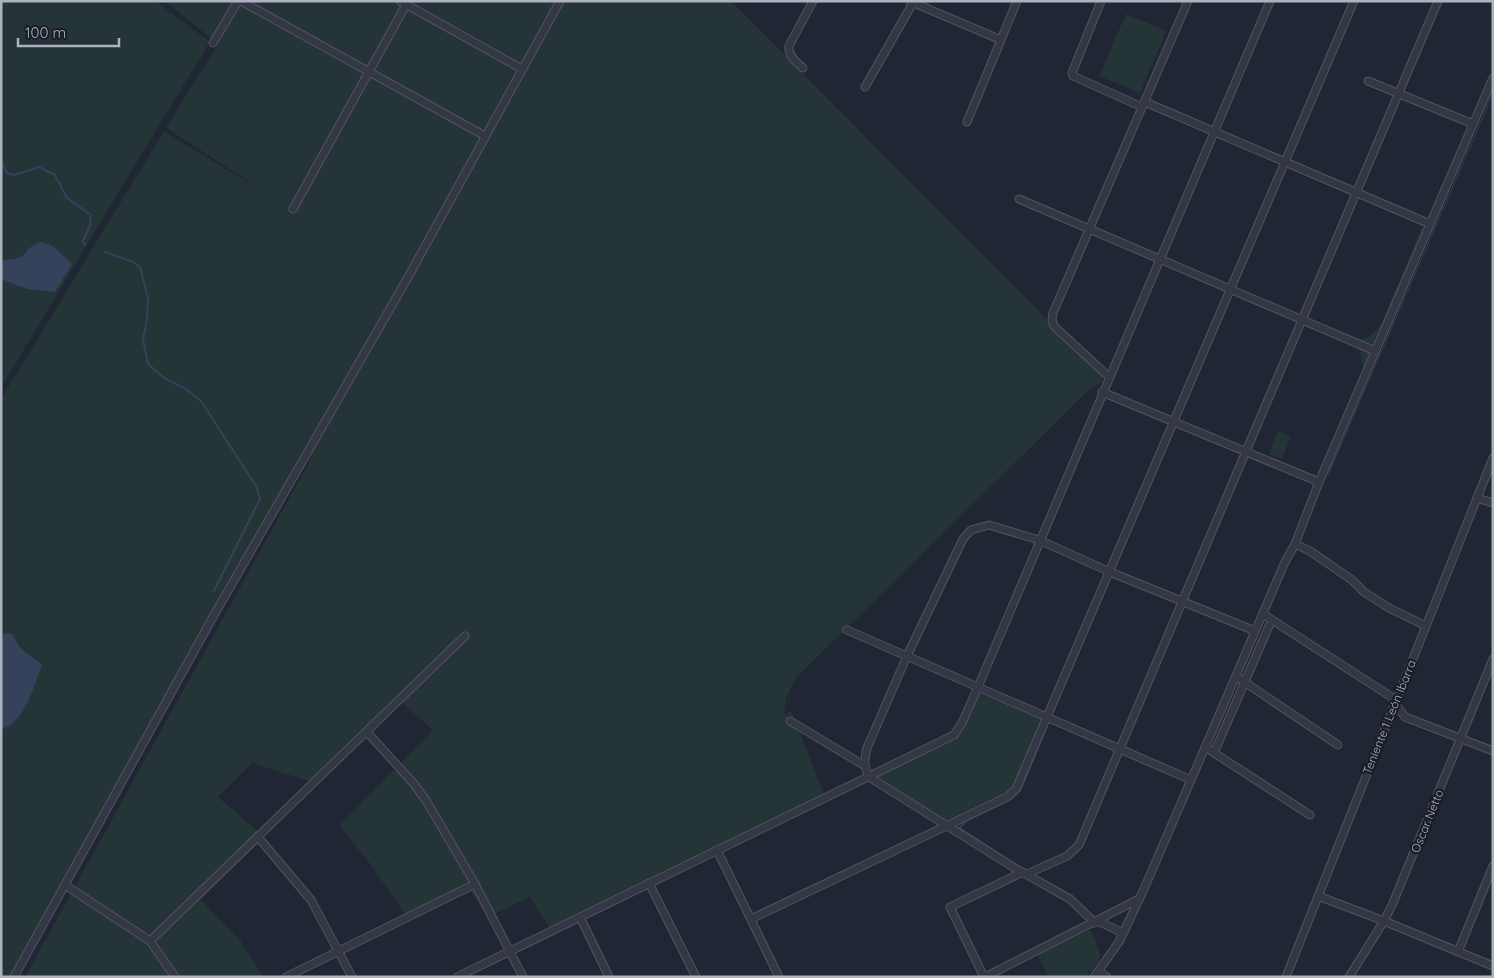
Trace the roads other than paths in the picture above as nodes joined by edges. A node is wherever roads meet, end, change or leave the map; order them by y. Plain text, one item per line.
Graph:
1 (239, 1) edge
2 (813, 1) edge
3 (1017, 1) edge
4 (1101, 1) edge
5 (1188, 1) edge
6 (1270, 1) edge
7 (1354, 1) edge
8 (1438, 1) edge
9 (404, 2) edge
10 (559, 2) edge
11 (912, 2) edge
12 (1001, 40) junction
13 (213, 43) dead end
14 (803, 68) dead end
15 (522, 69) junction
16 (369, 72) junction
17 (1493, 78) edge
18 (1368, 81) dead end
19 (866, 87) dead end
20 (1399, 93) junction
21 (1143, 105) junction
22 (966, 122) dead end
23 (1473, 124) junction
24 (1214, 132) junction
25 (486, 136) junction
26 (1285, 162) junction
27 (1356, 193) junction
28 (1019, 199) dead end
29 (293, 209) dead end
30 (1430, 224) junction
31 (1090, 228) junction
32 (1160, 258) junction
33 (1231, 289) junction
34 (1302, 319) junction
35 (1375, 351) junction
36 (1109, 377) junction
37 (1102, 392) junction
38 (1174, 421) junction
39 (1246, 451) junction
40 (1493, 458) edge
41 (1319, 482) junction
42 (1477, 498) junction
43 (1493, 504) edge
44 (1040, 540) junction
45 (1295, 544) junction
46 (1110, 572) junction
47 (1183, 602) junction
48 (1262, 614) junction
49 (1270, 623) junction
50 (1426, 626) junction
51 (847, 630) dead end
52 (1255, 631) junction
53 (465, 636) dead end
54 (907, 656) junction
55 (1493, 659) edge
56 (1236, 676) junction
57 (1243, 682) junction
58 (978, 687) junction
59 (1395, 704) junction
60 (1048, 718) junction
61 (790, 721) dead end
62 (367, 732) junction
63 (1461, 738) junction
64 (1338, 745) dead end
65 (1205, 747) junction
66 (1120, 749) junction
67 (1493, 751) edge
68 (1214, 753) junction
69 (865, 766) junction
70 (868, 776) junction
71 (1191, 780) junction
72 (1310, 815) dead end
73 (947, 826) junction
74 (258, 837) junction
75 (717, 850) junction
76 (1493, 866) edge
77 (1025, 873) junction
78 (650, 883) junction
79 (475, 884) junction
80 (65, 885) junction
81 (1318, 896) junction
82 (1140, 899) junction
83 (580, 917) junction
84 (751, 919) junction
85 (1384, 921) junction
86 (1097, 922) junction
87 (1123, 933) junction
88 (150, 941) junction
89 (338, 951) junction
90 (510, 951) junction
91 (1458, 952) junction
92 (1493, 966) edge
93 (1097, 974) edge
94 (14, 977) edge
95 (175, 977) edge
96 (286, 977) edge
97 (352, 977) edge
98 (457, 977) edge
99 (522, 977) edge
100 (610, 977) edge
101 (696, 977) edge
102 (779, 977) edge
103 (985, 977) edge
104 (1107, 977) edge
105 (1286, 977) edge
106 (1349, 977) edge

1 - 13 street
1 - 16 street
2 - 14 street
3 - 12 street
4 - 21 street
5 - 21 street
6 - 24 street
7 - 26 street
8 - 20 street
9 - 15 street
9 - 16 street
10 - 15 street
11 - 12 street
11 - 19 street
12 - 22 street
15 - 25 street
16 - 25 street
16 - 29 street
17 - 23 street
18 - 20 street
20 - 23 street
20 - 27 street
21 - 24 street
21 - 31 street
23 - 30 street
24 - 26 street
24 - 32 street
25 - 80 street
26 - 27 street
26 - 33 street
27 - 30 street
27 - 34 street
28 - 31 street
30 - 35 street
31 - 32 street
31 - 36 street
32 - 33 street
32 - 36 street
33 - 34 street
33 - 38 street
34 - 35 street
34 - 39 street
35 - 41 street
36 - 37 street
37 - 38 street
37 - 44 street
38 - 39 street
38 - 46 street
39 - 41 street
39 - 47 street
40 - 42 street, Teniente 1 León Ibarra
41 - 45 street
42 - 43 street
42 - 50 street, Teniente 1 León Ibarra
44 - 46 street
44 - 54 street
44 - 58 street
45 - 48 street
45 - 50 street
46 - 47 street
46 - 60 street
47 - 52 street
47 - 66 street
48 - 49 street
48 - 52 street
49 - 57 street
49 - 59 street
50 - 59 street, Teniente 1 León Ibarra
51 - 54 street
52 - 56 street
53 - 62 street
54 - 58 street
54 - 69 street
55 - 63 street, Oscar Netto
56 - 57 street
56 - 65 street
57 - 64 street
57 - 68 street
58 - 60 street
58 - 70 street
59 - 63 street
59 - 81 street, Teniente 1 León Ibarra
60 - 66 street
60 - 73 street
61 - 69 street
62 - 74 street
62 - 79 street
63 - 67 street
63 - 85 street, Oscar Netto
65 - 68 street
65 - 71 street
66 - 71 street
66 - 77 street
68 - 72 street
69 - 70 street
70 - 73 street
70 - 75 street
71 - 82 street
73 - 77 street
73 - 84 street
74 - 88 street
74 - 89 street
75 - 78 street
75 - 84 street
76 - 91 street
77 - 86 street
77 - 103 street
78 - 83 street
78 - 101 street
79 - 89 street
79 - 90 street
80 - 88 street
80 - 94 street
81 - 85 street
81 - 105 street, Teniente 1 León Ibarra
82 - 86 street
82 - 87 street
83 - 90 street
83 - 100 street
84 - 102 street
85 - 91 street
85 - 106 street, Oscar Netto
86 - 87 street
86 - 103 street
87 - 93 street
88 - 95 street
89 - 96 street
89 - 97 street
90 - 98 street
90 - 99 street
91 - 92 street
93 - 104 street

